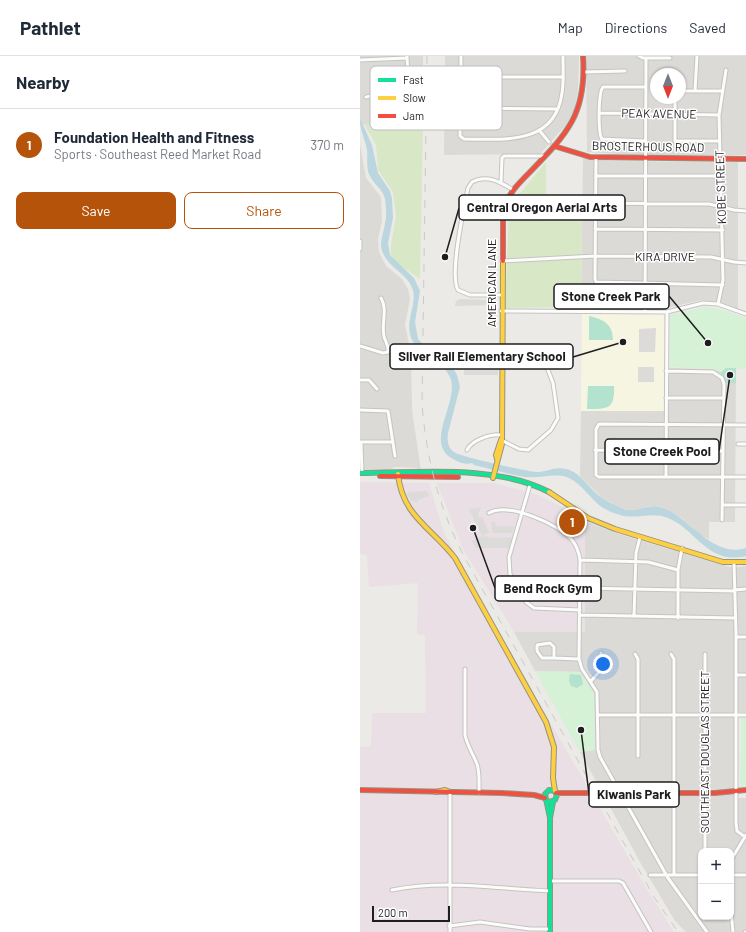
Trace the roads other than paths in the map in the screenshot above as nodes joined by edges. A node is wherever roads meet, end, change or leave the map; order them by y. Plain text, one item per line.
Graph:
1 (563, 56) edge
2 (583, 56) edge
3 (639, 56) edge
4 (697, 56) edge
5 (407, 57) edge
6 (646, 58) junction
7 (670, 58) dead end
8 (360, 60) edge
9 (726, 70) dead end
10 (625, 71) dead end
11 (584, 72) junction
12 (502, 77) edge
13 (563, 77) junction
14 (645, 87) junction
15 (686, 90) edge
16 (695, 91) junction
17 (723, 91) junction
18 (370, 96) edge
19 (366, 97) dead end
20 (675, 104) edge
21 (502, 108) edge
22 (557, 109) junction
23 (600, 113) junction
24 (646, 114) junction
25 (675, 114) junction
26 (719, 115) junction
27 (461, 130) edge
28 (539, 130) junction
29 (646, 141) junction
30 (719, 141) junction
31 (549, 142) dead end
32 (554, 146) junction
33 (544, 156) junction
34 (596, 157) junction
35 (645, 158) junction
36 (720, 159) junction
37 (746, 159) edge
38 (596, 176) junction
39 (645, 176) junction
40 (721, 176) junction
41 (501, 182) junction
42 (513, 190) junction
43 (582, 203) dead end
44 (595, 203) junction
45 (645, 203) junction
46 (722, 206) junction
47 (746, 211) edge
48 (595, 229) junction
49 (645, 230) junction
50 (723, 230) junction
51 (360, 242) edge
52 (360, 249) edge
53 (595, 256) junction
54 (645, 256) junction
55 (723, 259) junction
56 (502, 261) junction
57 (746, 263) edge
58 (645, 284) junction
59 (723, 285) junction
60 (501, 294) junction
61 (381, 298) dead end
62 (718, 304) junction
63 (501, 311) junction
64 (645, 312) junction
65 (667, 312) junction
66 (746, 314) edge
67 (360, 346) edge
68 (502, 357) junction
69 (666, 371) junction
70 (360, 380) edge
71 (377, 389) dead end
72 (666, 398) junction
73 (723, 398) junction
74 (360, 410) edge
75 (666, 424) junction
76 (723, 424) junction
77 (746, 425) edge
78 (501, 435) junction
79 (501, 440) junction
80 (361, 442) edge
81 (393, 442) junction
82 (738, 444) dead end
83 (746, 444) edge
84 (467, 450) dead end
85 (595, 450) junction
86 (666, 450) junction
87 (722, 451) junction
88 (395, 456) dead end
89 (361, 474) edge
90 (398, 475) junction
91 (494, 475) junction
92 (666, 477) junction
93 (722, 477) junction
94 (746, 477) edge
95 (530, 486) junction
96 (722, 505) junction
97 (746, 505) edge
98 (489, 513) dead end
99 (522, 514) junction
100 (722, 520) dead end
101 (640, 537) junction
102 (681, 549) junction
103 (580, 560) junction
104 (636, 562) junction
105 (746, 563) edge
106 (734, 564) junction
107 (678, 570) junction
108 (580, 588) junction
109 (635, 590) junction
110 (678, 590) junction
111 (734, 590) junction
112 (746, 590) edge
113 (580, 610) junction
114 (580, 616) junction
115 (634, 616) junction
116 (678, 618) junction
117 (735, 618) junction
118 (736, 637) junction
119 (746, 637) edge
120 (601, 653) dead end
121 (635, 654) dead end
122 (671, 654) dead end
123 (705, 654) dead end
124 (554, 658) junction
125 (579, 659) junction
126 (465, 669) dead end
127 (736, 675) junction
128 (746, 675) edge
129 (591, 681) junction
130 (598, 715) junction
131 (638, 715) junction
132 (674, 715) junction
133 (705, 715) junction
134 (736, 715) junction
135 (746, 715) edge
136 (638, 756) dead end
137 (553, 778) junction
138 (360, 790) edge
139 (547, 791) junction
140 (736, 791) junction
141 (450, 792) junction
142 (556, 792) junction
143 (620, 792) junction
144 (746, 792) edge
145 (479, 793) junction
146 (573, 793) junction
147 (674, 793) junction
148 (705, 793) junction
149 (534, 795) junction
150 (545, 799) junction
151 (555, 800) junction
152 (550, 818) junction
153 (745, 836) edge
154 (705, 848) edge
155 (734, 855) edge
156 (667, 875) junction
157 (674, 875) junction
158 (698, 875) edge
159 (734, 875) edge
160 (746, 875) edge
161 (650, 876) dead end
162 (550, 881) junction
163 (448, 884) junction
164 (392, 890) dead end
165 (550, 891) junction
166 (732, 920) edge
167 (449, 926) junction
168 (550, 931) edge
169 (450, 932) edge
170 (651, 932) edge
171 (707, 932) edge
172 (733, 932) edge

1 - 13 street
2 - 11 street
3 - 6 street
4 - 16 street
5 - 8 street
6 - 7 street
6 - 14 street
9 - 17 street, KOBE STREET
10 - 11 street
11 - 32 street
12 - 13 street
13 - 22 street
14 - 23 street
14 - 24 street
15 - 16 street
16 - 17 street
17 - 26 street, KOBE STREET
18 - 19 street
20 - 25 street
21 - 22 street
22 - 28 street
23 - 24 street, PEAK AVENUE
23 - 29 street
24 - 25 street, PEAK AVENUE
24 - 29 street
25 - 26 street, PEAK AVENUE
25 - 30 street
26 - 30 street, KOBE STREET
27 - 28 street
28 - 31 street
29 - 35 street
30 - 36 street, KOBE STREET
32 - 33 street, AMERICAN LANE
32 - 34 street, BROSTERHOUS ROAD
33 - 41 street
33 - 42 street, AMERICAN LANE
34 - 35 street, BROSTERHOUS ROAD
34 - 38 street
35 - 36 street, BROSTERHOUS ROAD
35 - 39 street
36 - 37 street, BROSTERHOUS ROAD
36 - 40 street, KOBE STREET
38 - 39 street
38 - 44 street
39 - 40 street
39 - 45 street
40 - 46 street, KOBE STREET
41 - 42 street
41 - 60 street
42 - 56 street, AMERICAN LANE
43 - 44 street
44 - 45 street
44 - 48 street
45 - 46 street
45 - 49 street
46 - 47 street
46 - 50 street, KOBE STREET
48 - 49 street
48 - 53 street
49 - 50 street
49 - 54 street
50 - 55 street, KOBE STREET
51 - 52 street
53 - 54 street, KIRA DRIVE
53 - 56 street, KIRA DRIVE
53 - 58 street
54 - 55 street, KIRA DRIVE
54 - 58 street
55 - 57 street, KIRA DRIVE
55 - 59 street, KOBE STREET
56 - 60 street, AMERICAN LANE
58 - 59 street
58 - 64 street
59 - 62 street, KOBE STREET
60 - 63 street, AMERICAN LANE
61 - 67 street
62 - 65 street
62 - 66 street
63 - 64 street
63 - 68 street, AMERICAN LANE
64 - 65 street
65 - 69 street
68 - 78 street, AMERICAN LANE
68 - 79 street
69 - 72 street
69 - 73 street
70 - 71 street
72 - 73 street
72 - 75 street
73 - 76 street
74 - 81 street
75 - 76 street
75 - 85 street
75 - 86 street
76 - 77 street
76 - 87 street
78 - 79 street, AMERICAN LANE
78 - 84 street
79 - 91 street, AMERICAN LANE
80 - 81 street
80 - 89 street
81 - 88 street
82 - 83 street
85 - 86 street
85 - 92 street
86 - 87 street
86 - 92 street
87 - 93 street
89 - 90 street
90 - 91 street
90 - 137 street
91 - 95 street
92 - 93 street
93 - 94 street
93 - 96 street
95 - 99 street
95 - 101 street
96 - 97 street
96 - 100 street
98 - 99 street
99 - 103 street
99 - 113 street
101 - 102 street
101 - 104 street
102 - 106 street
102 - 107 street
103 - 104 street
103 - 108 street
104 - 107 street
104 - 109 street
105 - 106 street
106 - 111 street
107 - 110 street
108 - 109 street
108 - 113 street
109 - 110 street
109 - 115 street
110 - 111 street
110 - 116 street
111 - 112 street
111 - 117 street
113 - 114 street
114 - 115 street
114 - 125 street
115 - 116 street
116 - 117 street
117 - 118 street
118 - 119 street
118 - 127 street
120 - 129 street
121 - 131 street
122 - 132 street
123 - 133 street, SOUTHEAST DOUGLAS STREET
124 - 124 street
124 - 125 street
125 - 129 street
126 - 145 street
127 - 128 street
127 - 134 street
129 - 130 street
130 - 131 street
130 - 143 street
131 - 132 street
131 - 136 street
132 - 133 street
132 - 147 street
133 - 134 street
133 - 148 street, SOUTHEAST DOUGLAS STREET
134 - 135 street
134 - 140 street
137 - 139 street
137 - 142 street
138 - 141 street
139 - 142 street
139 - 149 street
139 - 150 street
140 - 144 street
140 - 148 street
140 - 153 street
141 - 145 street
141 - 163 street
142 - 146 street
142 - 151 street
143 - 146 street
143 - 147 street
143 - 156 street
145 - 149 street
146 - 151 street
147 - 148 street
147 - 157 street
148 - 154 street, SOUTHEAST DOUGLAS STREET
149 - 150 street
150 - 151 street
150 - 152 street
151 - 152 street
152 - 162 street
153 - 155 street
156 - 157 street
156 - 161 street
156 - 171 street
157 - 158 street
159 - 160 street
162 - 165 street
162 - 170 street
163 - 164 street
163 - 165 street
163 - 167 street
165 - 168 street
166 - 172 street
167 - 168 street
167 - 169 street

